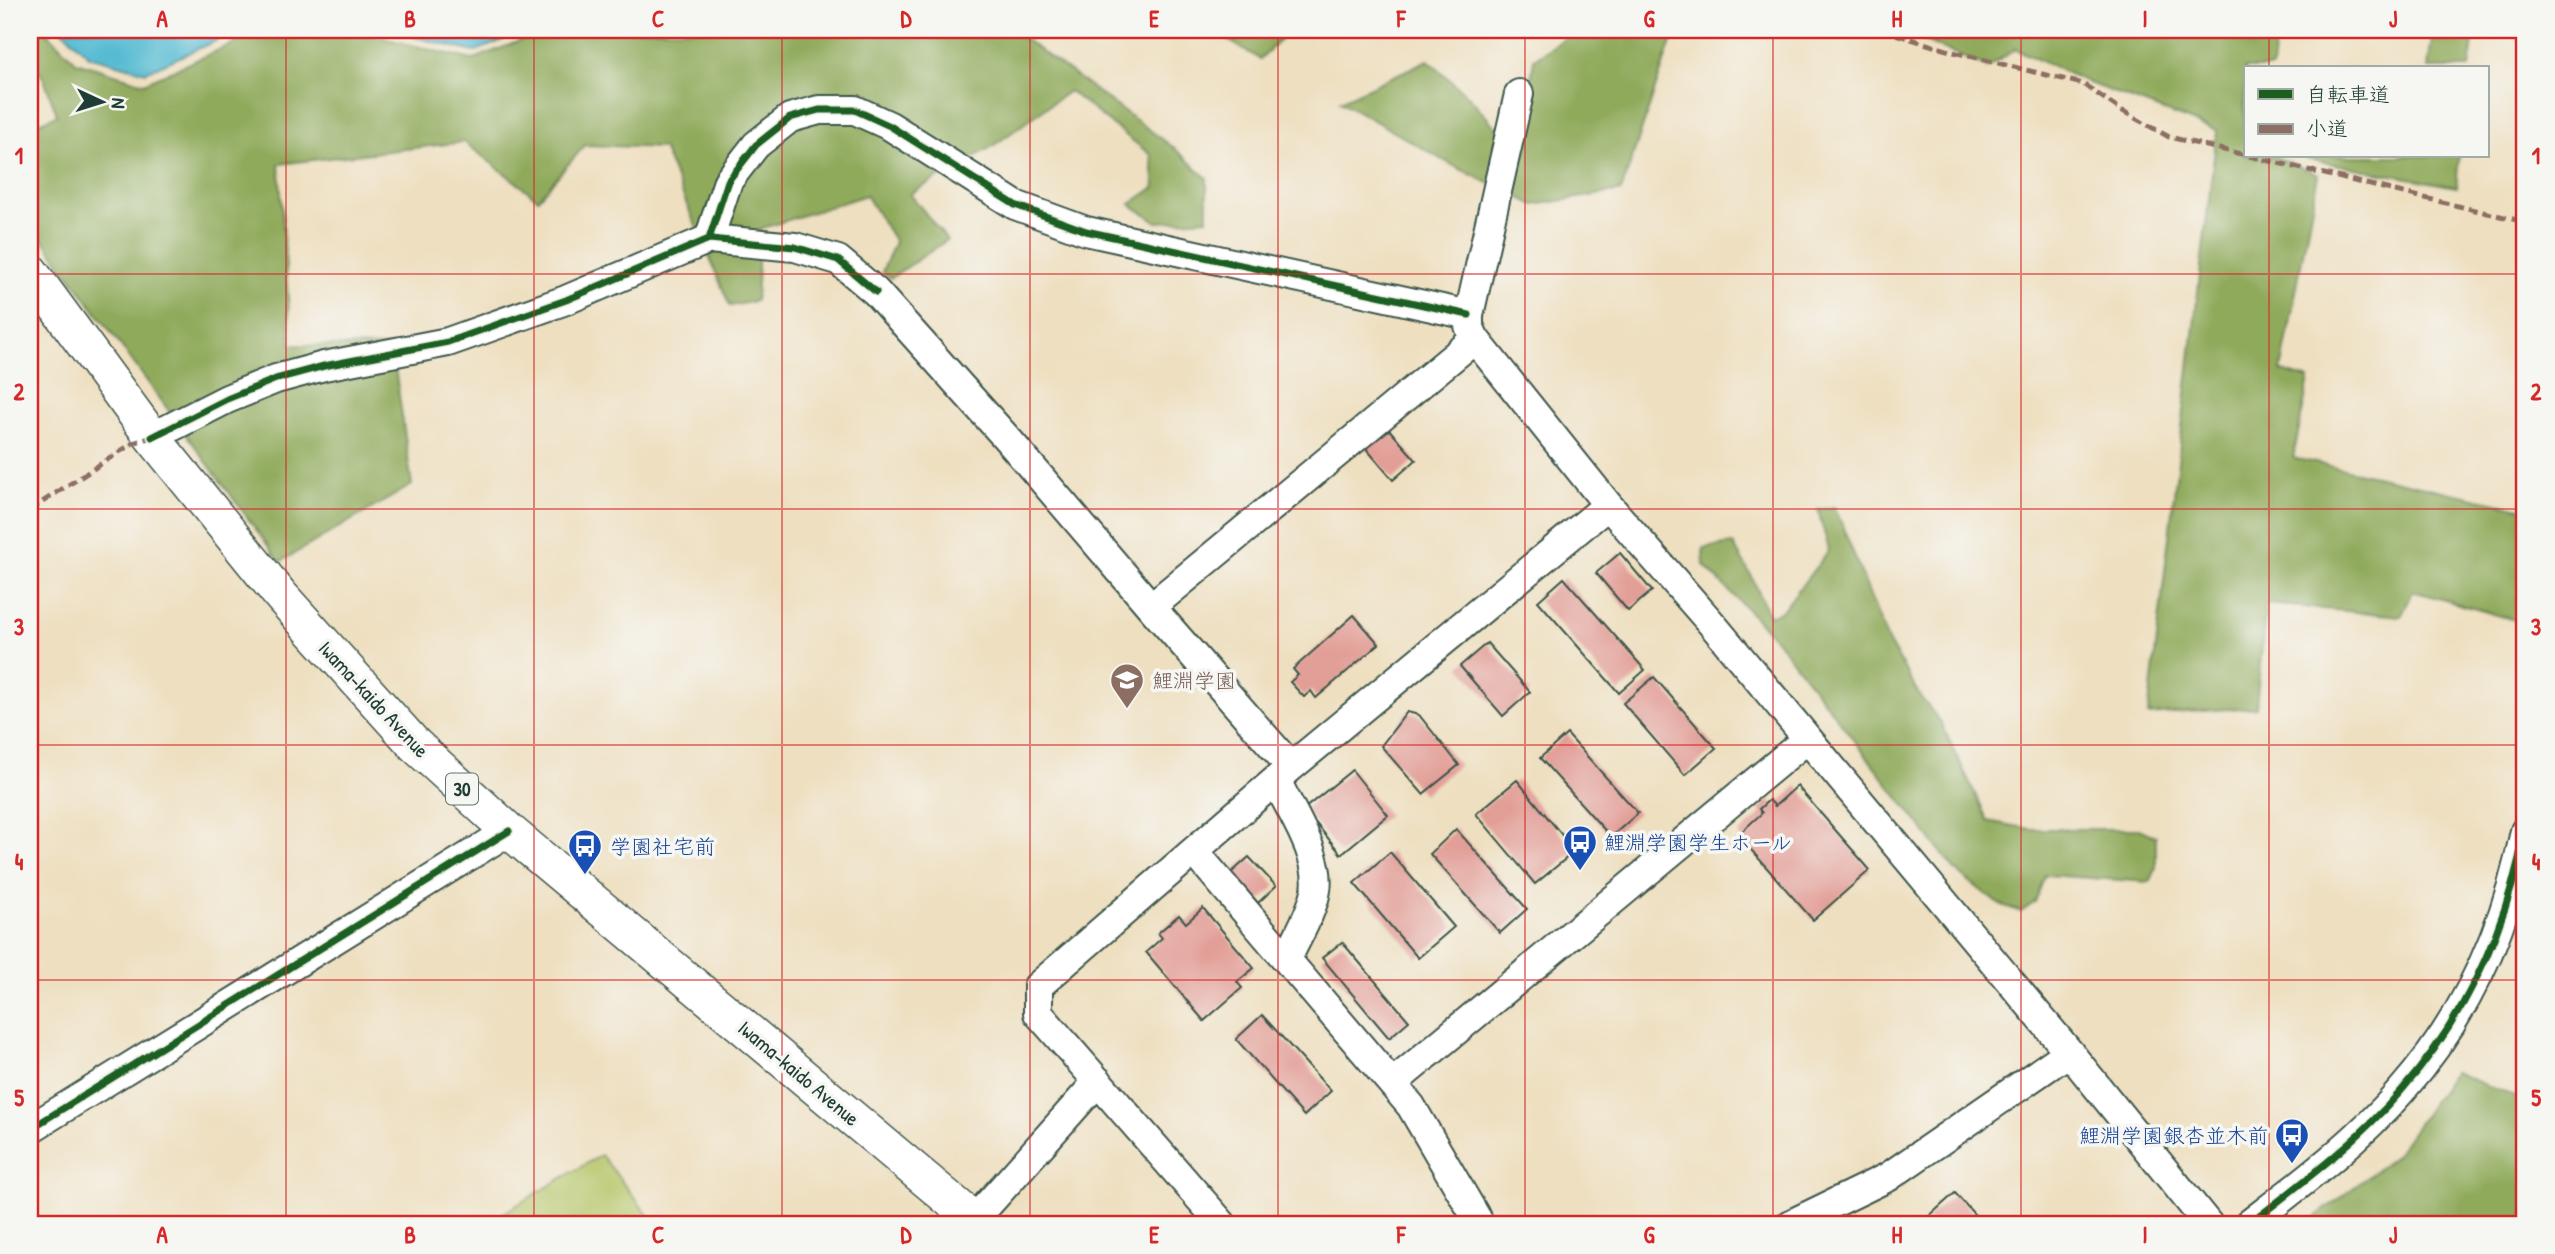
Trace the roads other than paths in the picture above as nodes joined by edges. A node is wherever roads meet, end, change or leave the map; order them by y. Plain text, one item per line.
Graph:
1 (1519, 94) dead end
2 (709, 239) junction
3 (30, 271) edge
4 (1472, 327) junction
5 (152, 437) junction
6 (1608, 505) junction
7 (1151, 607) junction
8 (1807, 739) junction
9 (1284, 774) junction
10 (509, 831) junction
11 (2525, 831) edge
12 (1194, 851) junction
13 (1287, 959) junction
14 (2069, 1052) junction
15 (1098, 1082) junction
16 (1393, 1083) junction
17 (30, 1129) edge
18 (976, 1222) edge
19 (1223, 1224) edge
20 (1480, 1224) edge
21 (1791, 1224) edge
22 (2208, 1224) edge
23 (2249, 1224) edge

1 - 4 street
2 - 4 street
2 - 5 street
2 - 7 street
3 - 5 main road, Iwama-kaido Avenue / 30
4 - 6 street
4 - 7 street
5 - 10 main road, Iwama-kaido Avenue / 30
6 - 8 street
6 - 9 street
7 - 9 street
8 - 14 street
8 - 16 street
9 - 12 street
9 - 13 street
10 - 17 street
10 - 18 main road, Iwama-kaido Avenue / 30
11 - 23 street
12 - 13 street
12 - 15 street
13 - 16 street
14 - 21 street
14 - 22 street
15 - 18 street
15 - 19 street
16 - 20 street

